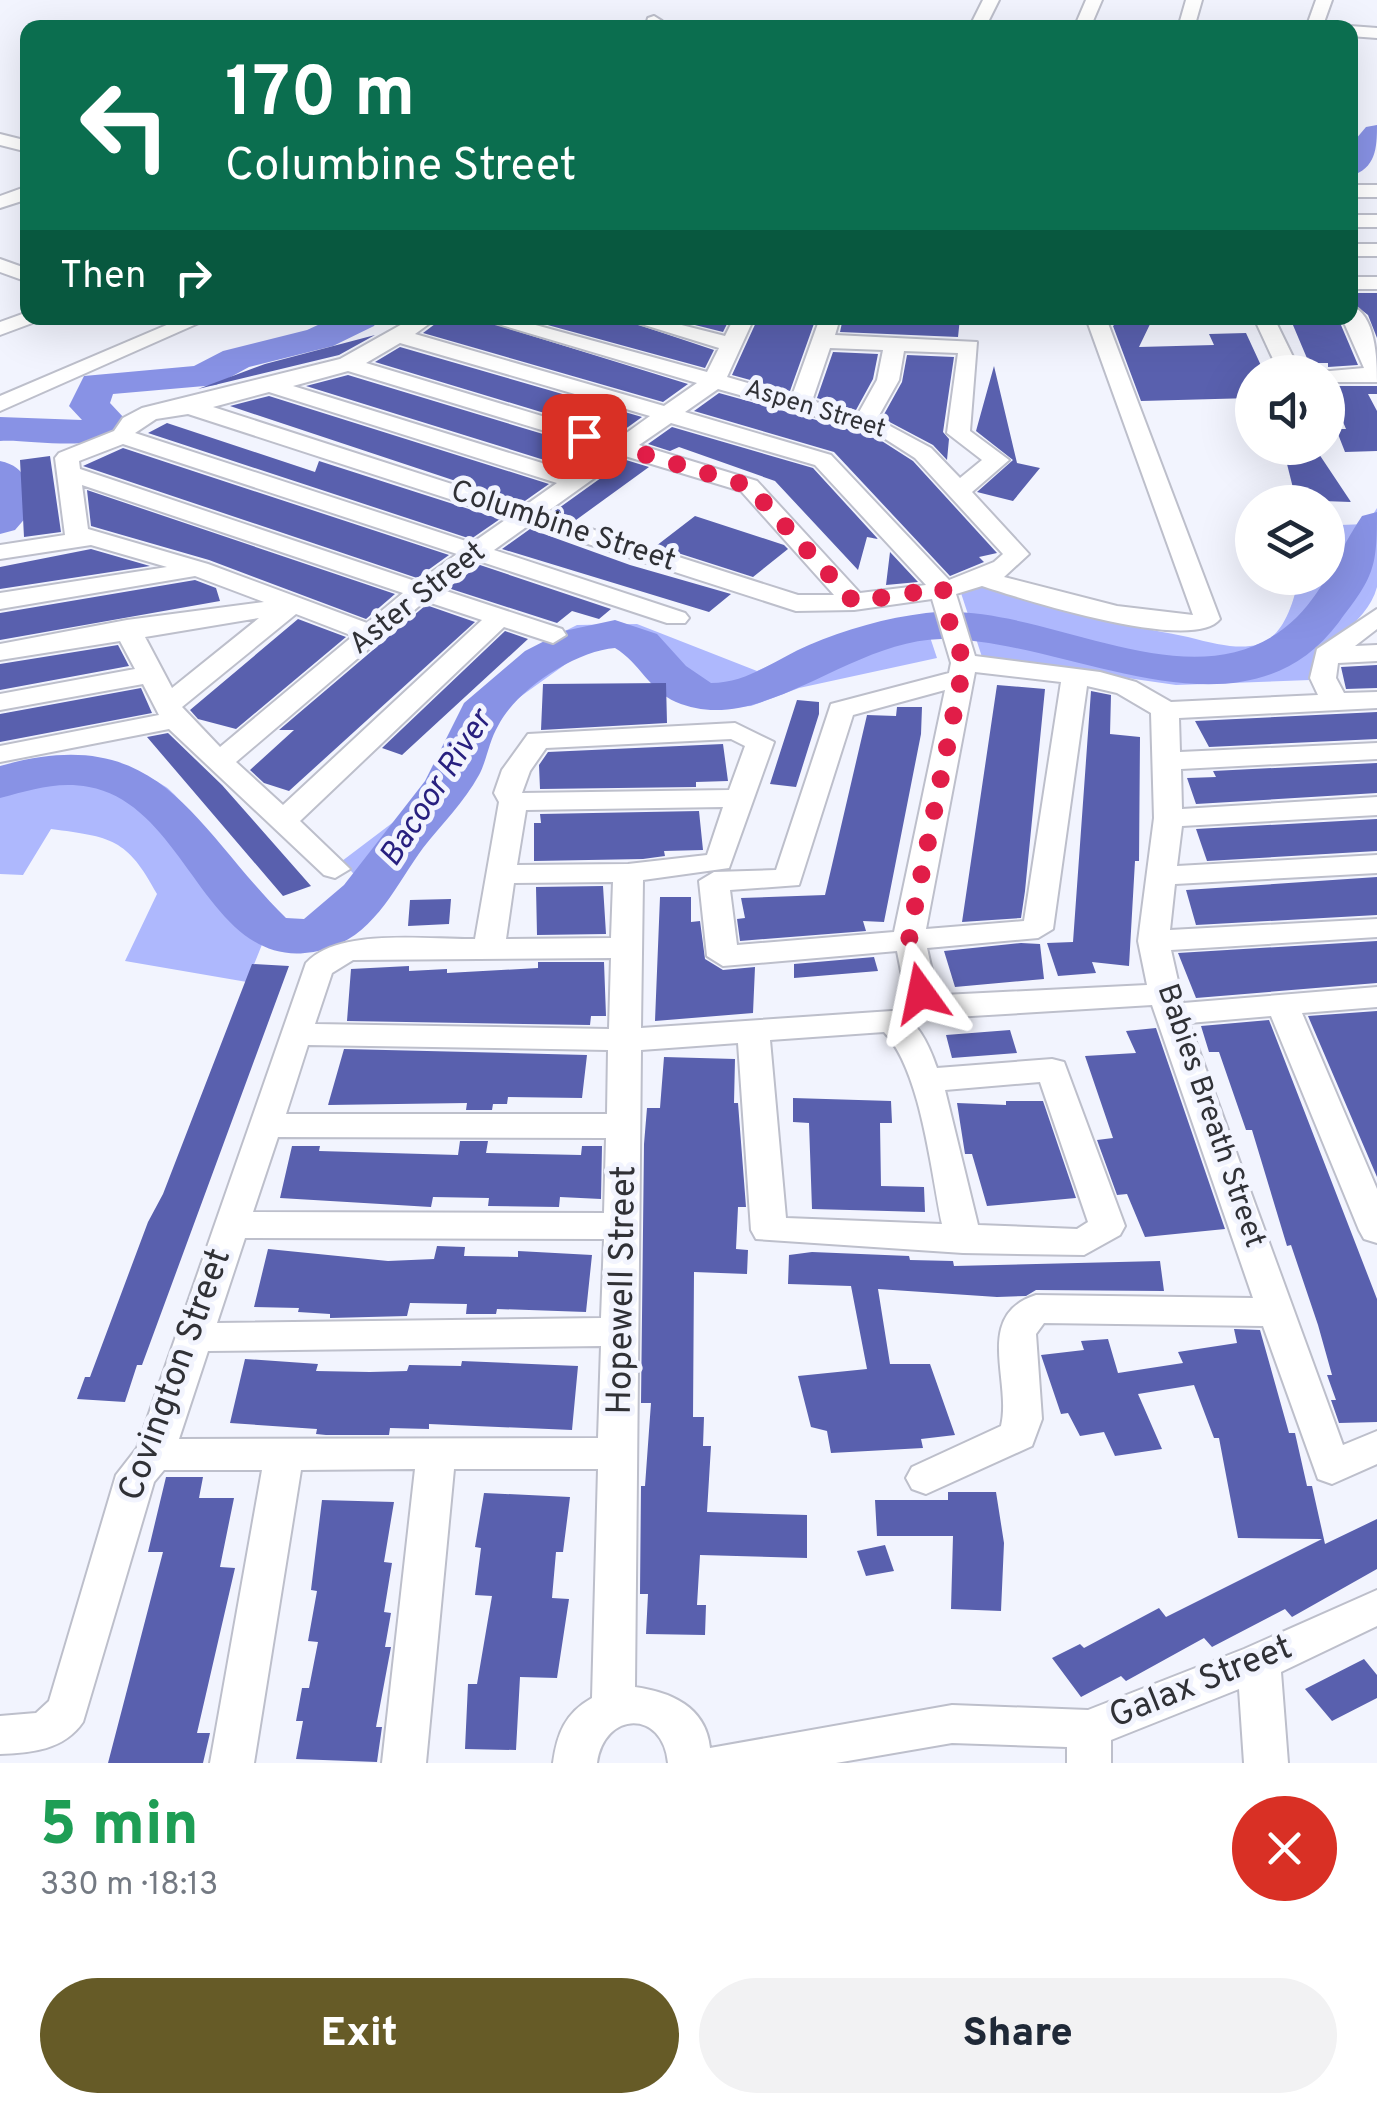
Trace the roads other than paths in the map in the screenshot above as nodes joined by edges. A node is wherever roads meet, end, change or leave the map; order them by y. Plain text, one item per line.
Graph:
1 (183, 325) edge
2 (416, 325) edge
3 (514, 325) edge
4 (658, 325) edge
5 (741, 325) edge
6 (828, 325) edge
7 (1099, 325) edge
8 (1267, 325) edge
9 (1356, 325) edge
10 (399, 336) junction
11 (825, 341) junction
12 (895, 344) junction
13 (734, 345) junction
14 (1281, 355) edge
15 (1375, 363) edge
16 (348, 364) junction
17 (1345, 371) edge
18 (714, 380) junction
19 (266, 384) junction
20 (0, 404) edge
21 (800, 404) junction
22 (189, 407) junction
23 (667, 412) junction
24 (864, 422) junction
25 (122, 436) junction
26 (618, 446) junction
27 (71, 474) junction
28 (572, 480) junction
29 (960, 489) junction
30 (529, 514) junction
31 (85, 539) junction
32 (0, 552) edge
33 (474, 553) junction
34 (199, 569) junction
35 (984, 579) junction
36 (943, 588) junction
37 (422, 592) junction
38 (0, 601) edge
39 (854, 602) junction
40 (291, 606) junction
41 (500, 617) junction
42 (1377, 617) edge
43 (676, 618) dead end
44 (127, 628) junction
45 (372, 634) junction
46 (553, 635) dead end
47 (0, 652) edge
48 (1377, 653) edge
49 (1326, 655) junction
50 (962, 671) junction
51 (148, 676) junction
52 (1074, 678) junction
53 (1377, 700) edge
54 (0, 702) edge
55 (1334, 702) junction
56 (1160, 704) junction
57 (171, 713) junction
58 (1377, 752) edge
59 (0, 754) edge
60 (1165, 761) junction
61 (219, 762) junction
62 (742, 798) junction
63 (512, 802) junction
64 (1377, 806) edge
65 (1168, 818) junction
66 (283, 821) junction
67 (1377, 864) edge
68 (335, 869) dead end
69 (628, 873) junction
70 (500, 874) junction
71 (1162, 876) junction
72 (1377, 928) edge
73 (909, 936) junction
74 (1154, 941) junction
75 (628, 948) junction
76 (489, 950) junction
77 (1375, 1000) edge
78 (1168, 1004) junction
79 (1282, 1006) junction
80 (753, 1031) junction
81 (295, 1034) junction
82 (627, 1040) junction
83 (926, 1080) junction
84 (264, 1126) junction
85 (625, 1126) junction
86 (231, 1226) junction
87 (624, 1226) junction
88 (1377, 1230) edge
89 (963, 1240) junction
90 (1278, 1312) junction
91 (622, 1332) junction
92 (193, 1336) junction
93 (1377, 1446) edge
94 (620, 1453) junction
95 (154, 1454) junction
96 (284, 1454) junction
97 (436, 1454) junction
98 (926, 1478) dead end
99 (1377, 1608) edge
100 (1259, 1662) junction
101 (613, 1707) junction
102 (0, 1735) edge
103 (1089, 1746) edge
104 (567, 1761) edge
105 (232, 1763) edge
106 (404, 1763) edge
107 (690, 1763) edge
108 (722, 1763) edge
109 (1266, 1763) edge

1 - 20 street
2 - 10 street
3 - 18 street, Aspen Street
4 - 13 street
5 - 13 street, Aster Street
6 - 11 street
7 - 35 street
8 - 14 street
9 - 15 street
10 - 16 street
10 - 23 street
11 - 12 street
11 - 21 street
12 - 24 street
12 - 29 street
13 - 18 street, Aster Street
15 - 17 street
16 - 19 street
16 - 26 street
18 - 21 street, Aspen Street
18 - 23 street, Aster Street
19 - 22 street
19 - 28 street
21 - 24 street, Aspen Street
22 - 25 street
22 - 30 street, Columbine Street
23 - 26 street, Aster Street
23 - 36 street
24 - 29 street, Aspen Street
25 - 27 street
25 - 33 street
26 - 28 street, Aster Street
26 - 39 street
27 - 31 street
27 - 37 street
28 - 30 street, Aster Street
29 - 35 street, Aspen Street
30 - 33 street, Aster Street
30 - 39 street, Columbine Street
31 - 32 street
31 - 34 street
33 - 37 street, Aster Street
33 - 43 street
34 - 38 street
34 - 40 street
35 - 36 street
36 - 39 street, Columbine Street
36 - 50 street
37 - 41 street
37 - 45 street, Aster Street
40 - 44 street
40 - 45 street
40 - 57 street
41 - 46 street
41 - 66 street
42 - 49 street
44 - 47 street
44 - 51 street
45 - 61 street, Aster Street
48 - 49 street
49 - 55 street
50 - 52 street
50 - 73 street
50 - 73 street
51 - 54 street
51 - 57 street
52 - 56 street
52 - 73 street
53 - 55 street
55 - 56 street
56 - 60 street, Babies Breath Street
57 - 59 street
57 - 61 street
58 - 60 street
60 - 65 street, Babies Breath Street
61 - 66 street
62 - 63 street
62 - 63 street
62 - 69 street
63 - 70 street
64 - 65 street
65 - 71 street, Babies Breath Street
66 - 68 street
67 - 71 street
69 - 70 street
69 - 75 street, Hopewell Street
70 - 76 street
71 - 74 street, Babies Breath Street
72 - 74 street
73 - 78 street
74 - 78 street, Babies Breath Street
75 - 76 street
75 - 82 street, Hopewell Street
76 - 81 street, Covington Street
77 - 79 street
78 - 79 street
78 - 90 street, Babies Breath Street
79 - 88 street
80 - 82 street
80 - 83 street
80 - 89 street
81 - 82 street
81 - 84 street, Covington Street
82 - 85 street, Hopewell Street
83 - 89 street
83 - 89 street
84 - 85 street
84 - 86 street, Covington Street
85 - 87 street, Hopewell Street
86 - 87 street
86 - 92 street, Covington Street
87 - 91 street, Hopewell Street
90 - 93 street, Babies Breath Street
90 - 98 street
91 - 92 street
91 - 94 street, Hopewell Street
92 - 95 street, Covington Street
94 - 97 street
94 - 101 street, Hopewell Street
95 - 96 street
95 - 102 street, Covington Street
96 - 97 street
96 - 105 street
97 - 106 street
99 - 100 street, Galax Street
100 - 103 street, Galax Street
100 - 109 street
101 - 104 street
101 - 107 street
103 - 108 street, Galax Street

